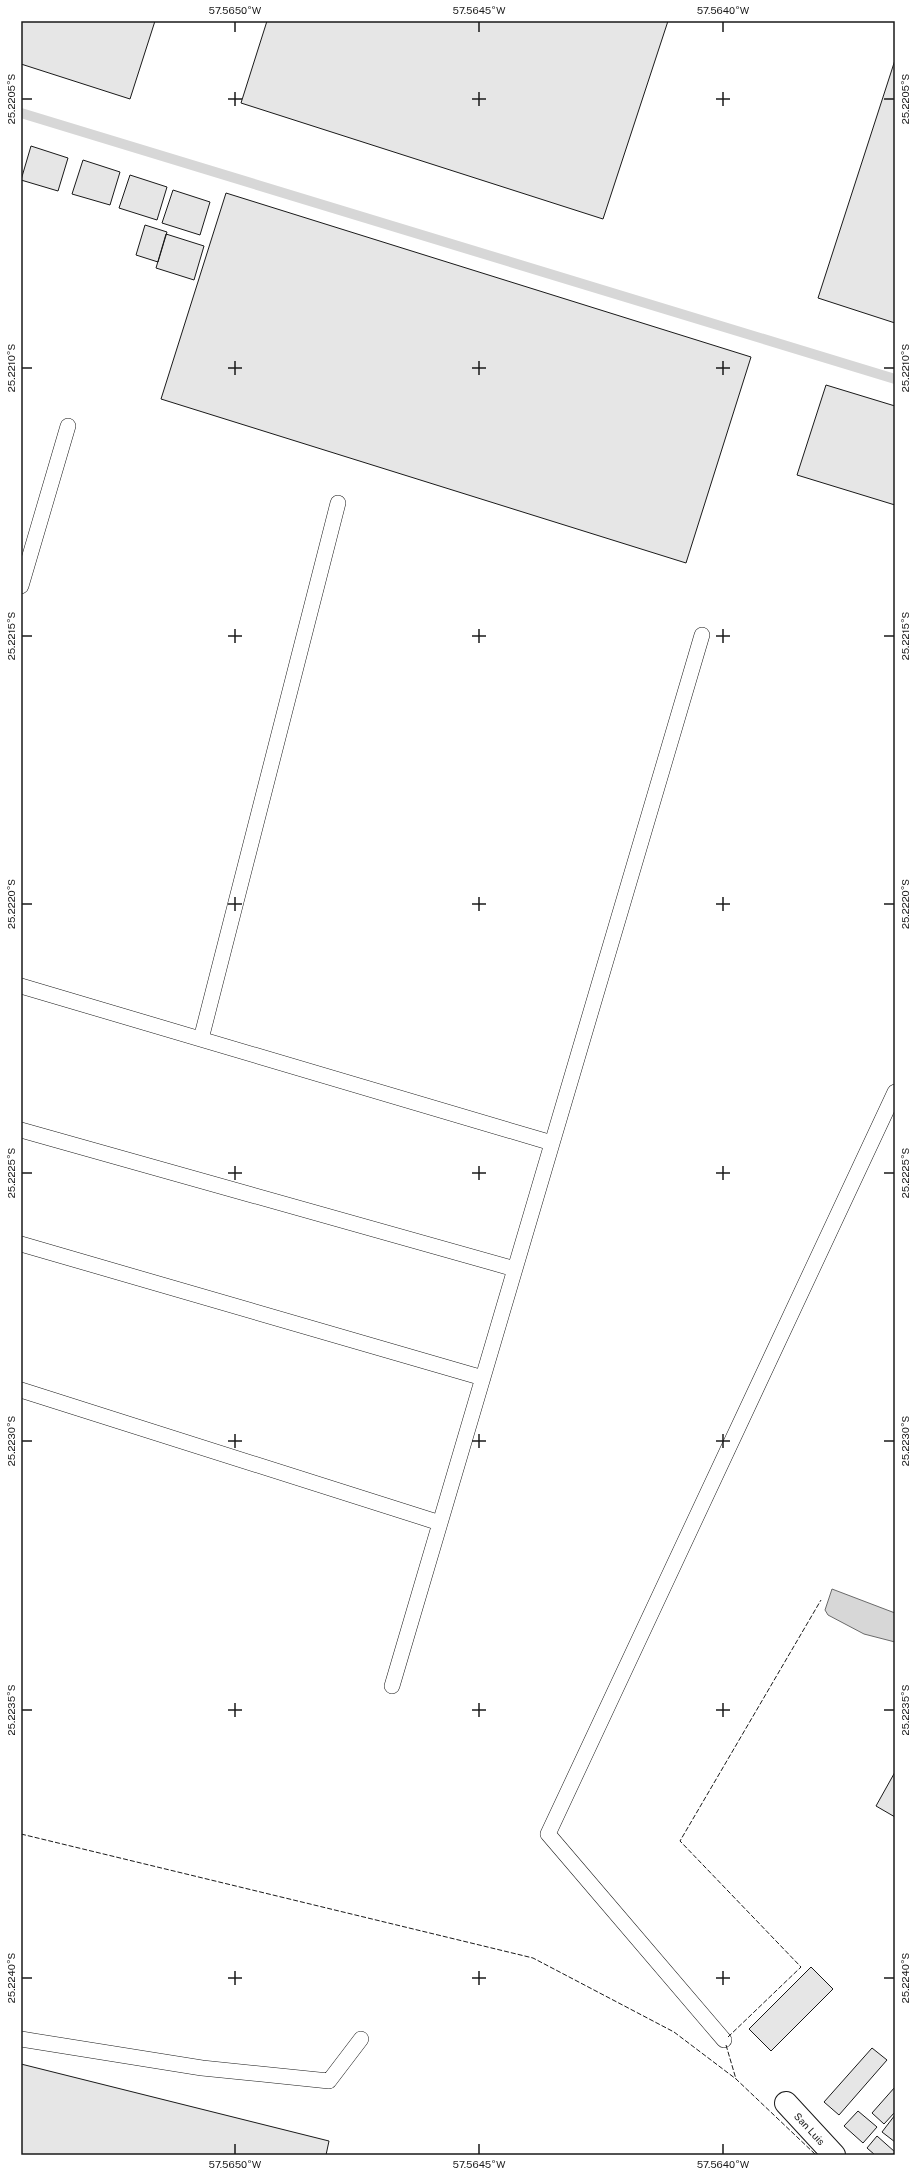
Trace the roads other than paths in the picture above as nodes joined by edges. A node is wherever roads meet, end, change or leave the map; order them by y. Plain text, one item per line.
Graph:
1 (68, 426) dead end
2 (338, 503) dead end
3 (21, 586) edge
4 (702, 635) dead end
5 (21, 986) edge
6 (202, 1039) junction
7 (895, 1092) edge
8 (21, 1130) edge
9 (552, 1143) junction
10 (21, 1244) edge
11 (515, 1269) junction
12 (483, 1378) junction
13 (21, 1390) edge
14 (440, 1523) junction
15 (392, 1686) dead end
16 (21, 2039) edge
17 (361, 2039) dead end
18 (724, 2040) dead end
19 (786, 2102) dead end
20 (834, 2155) edge

1 - 3 lane
2 - 6 lane
4 - 9 lane
5 - 6 lane
6 - 9 lane
7 - 18 lane
8 - 11 lane
9 - 11 lane
10 - 12 lane
11 - 12 lane
12 - 14 lane
13 - 14 lane
14 - 15 lane
16 - 17 lane
19 - 20 street, San Luis

